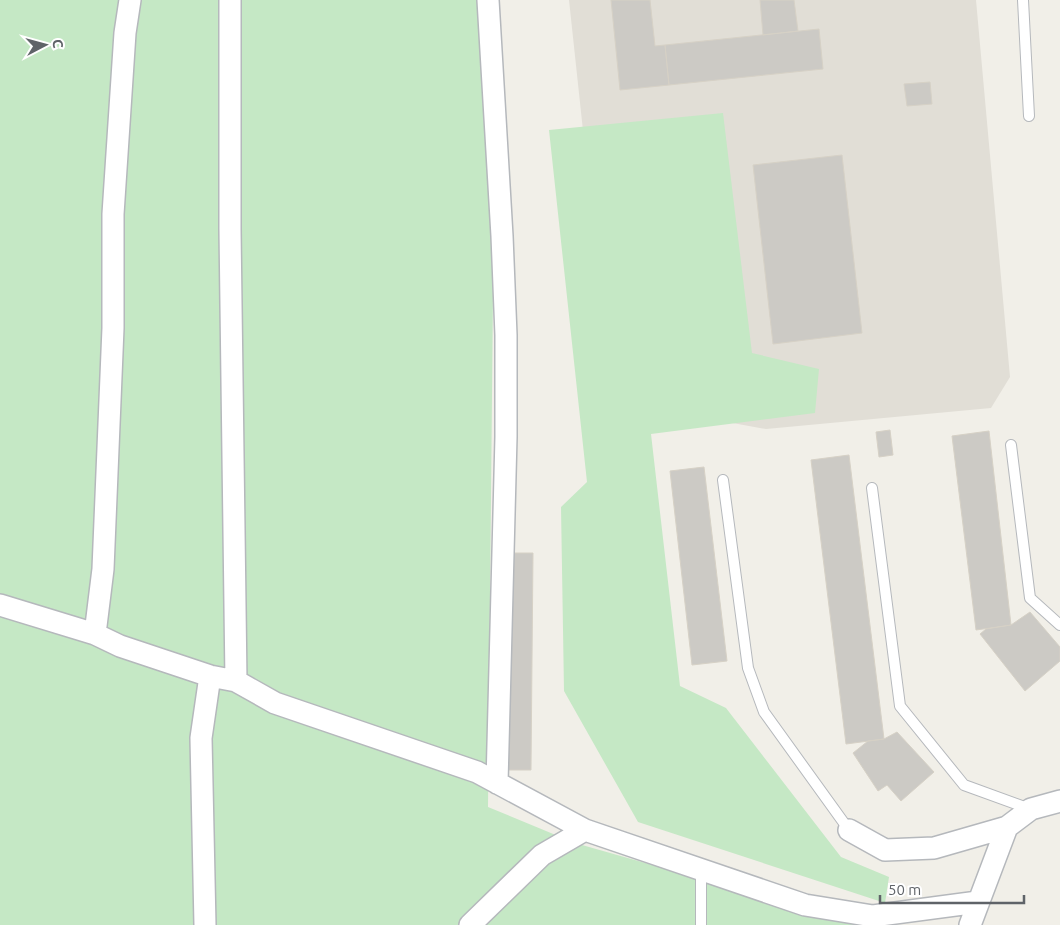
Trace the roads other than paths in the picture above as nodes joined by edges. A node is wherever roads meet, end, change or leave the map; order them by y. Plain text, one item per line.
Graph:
1 (130, 0) edge
2 (230, 0) edge
3 (488, 0) edge
4 (1022, 0) edge
5 (1030, 116) dead end
6 (1011, 445) dead end
7 (724, 480) dead end
8 (872, 488) dead end
9 (0, 605) edge
10 (1060, 624) edge
11 (95, 634) junction
12 (210, 676) junction
13 (236, 681) junction
14 (497, 783) junction
15 (1060, 801) edge
16 (1031, 809) junction
17 (1007, 827) junction
18 (585, 830) junction
19 (849, 830) joint
20 (701, 868) junction
21 (978, 902) junction
22 (205, 925) edge
23 (470, 925) edge
24 (701, 925) edge
25 (970, 925) edge

1 - 11 street
2 - 13 street
3 - 14 street
4 - 5 lane
6 - 10 lane
7 - 19 lane
8 - 16 lane
9 - 11 street
11 - 12 street
12 - 13 street
12 - 22 street
13 - 14 street
14 - 18 street
15 - 16 street
16 - 17 street
17 - 19 street
17 - 21 street
18 - 20 street
18 - 23 street
20 - 21 street
20 - 24 lane
21 - 25 street

